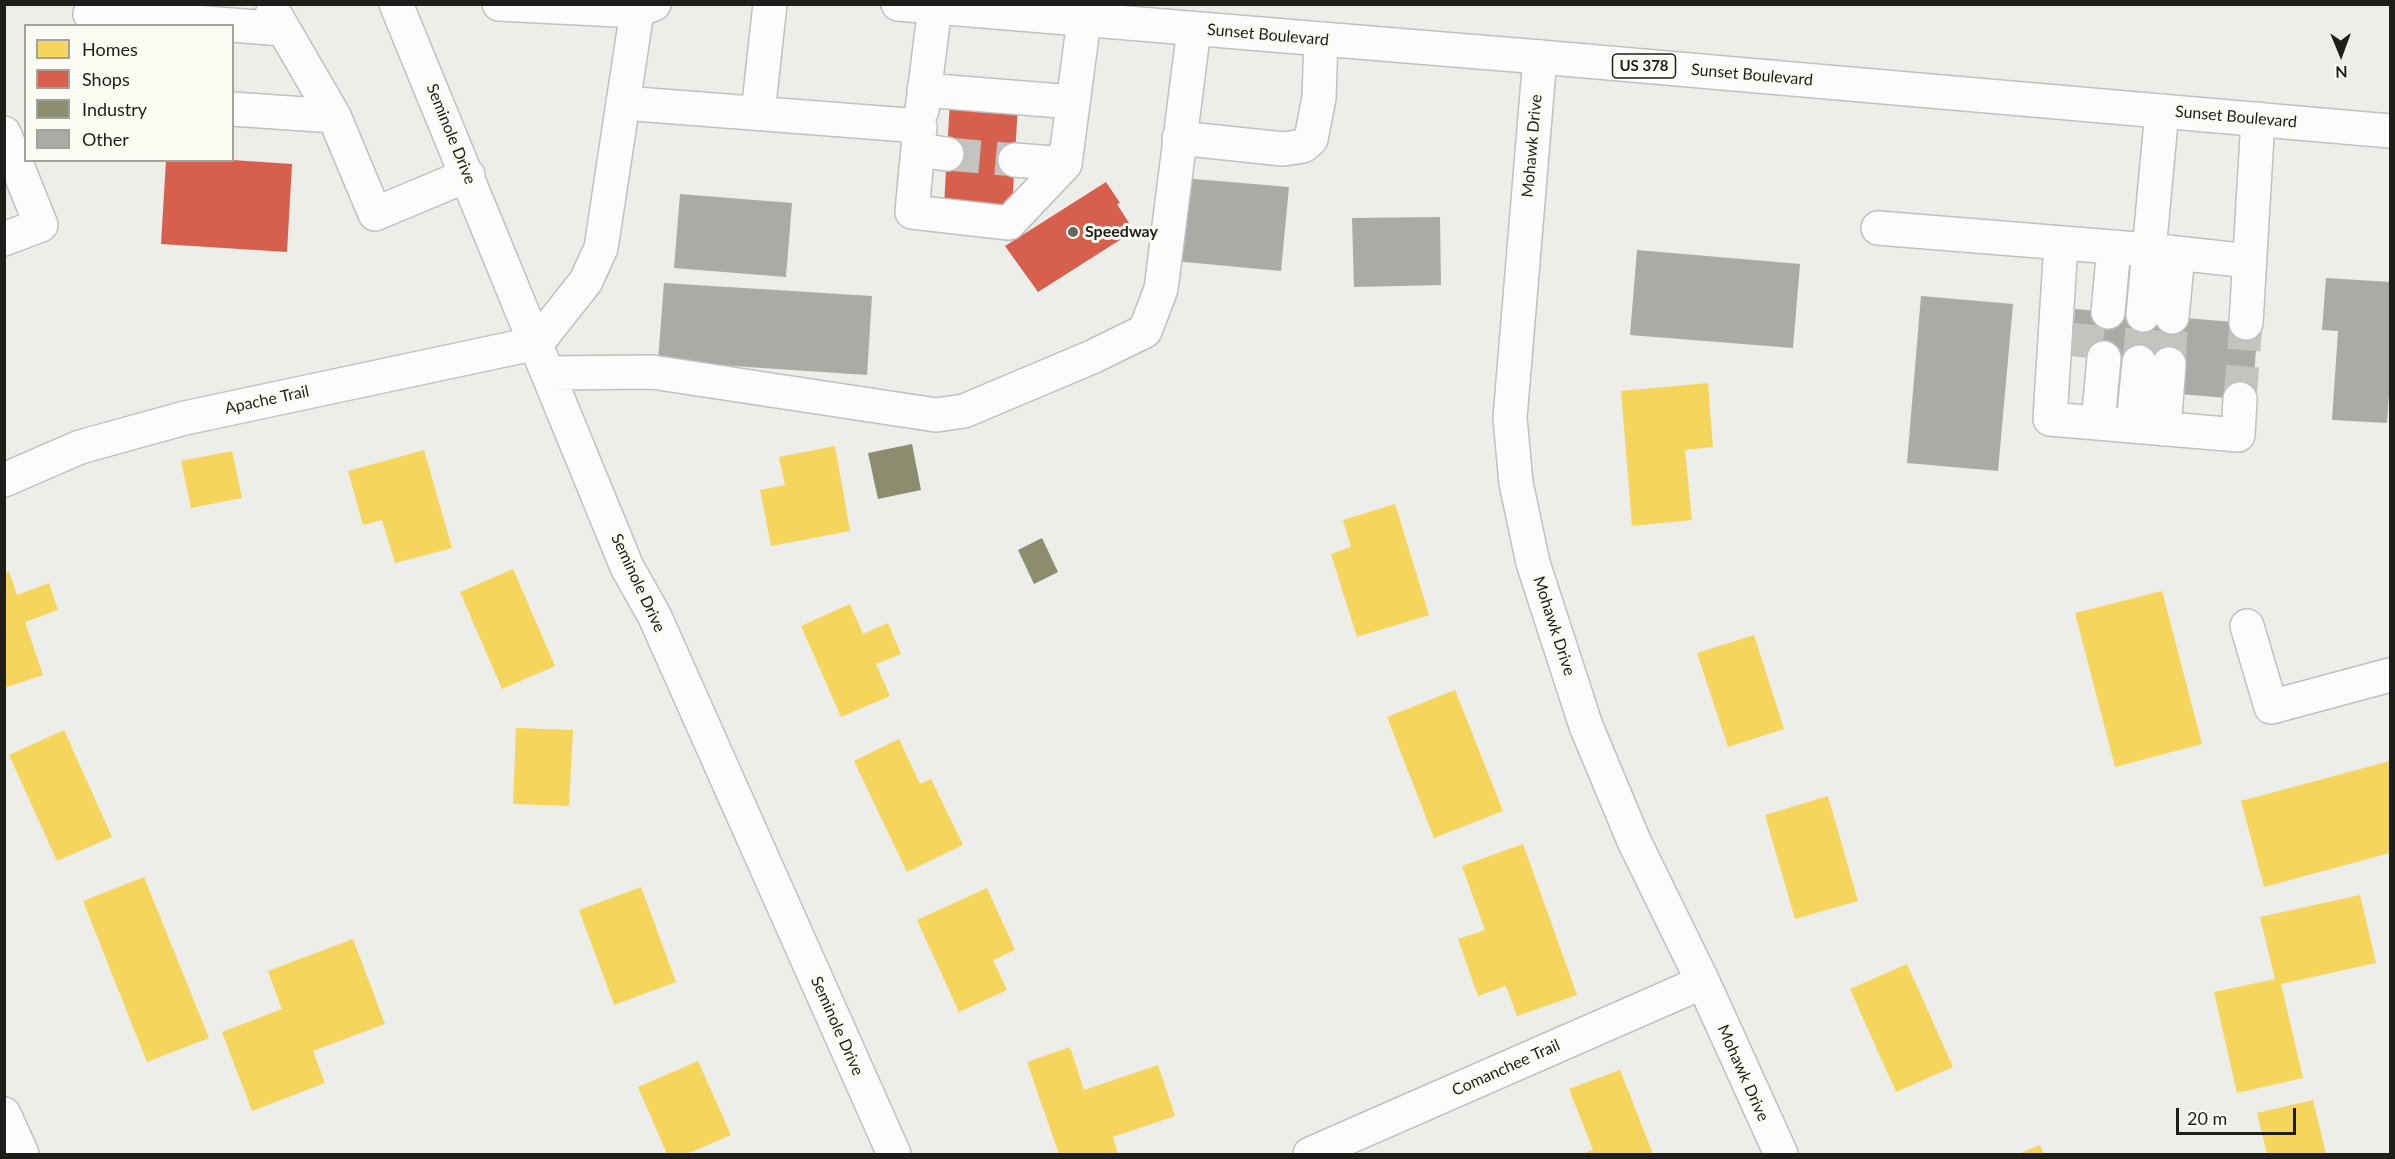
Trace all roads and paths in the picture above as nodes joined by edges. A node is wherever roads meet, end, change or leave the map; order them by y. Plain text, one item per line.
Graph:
1 (396, 4) edge
2 (499, 4) edge
3 (770, 4) edge
4 (898, 4) edge
5 (646, 8) edge
6 (935, 8) junction
7 (91, 14) edge
8 (276, 17) edge
9 (1084, 20) junction
10 (193, 24) edge
11 (1194, 29) junction
12 (1321, 39) junction
13 (1540, 57) junction
14 (924, 90) junction
15 (1073, 102) junction
16 (623, 103) junction
17 (234, 109) edge
18 (2162, 111) junction
19 (758, 113) junction
20 (334, 116) junction
21 (2258, 119) junction
22 (2391, 131) edge
23 (4, 133) edge
24 (1179, 138) junction
25 (928, 143) junction
26 (1015, 160) tunnel mouth
27 (1065, 164) junction
28 (468, 175) junction
29 (1878, 228) dead end
30 (4, 239) edge
31 (2061, 243) junction
32 (2105, 247) junction
33 (2163, 252) junction
34 (2249, 261) junction
35 (2099, 311) tunnel mouth
36 (2157, 316) tunnel mouth
37 (2246, 323) tunnel mouth
38 (537, 343) junction
39 (2094, 358) tunnel mouth
40 (2154, 363) tunnel mouth
41 (549, 373) junction
42 (2240, 399) tunnel mouth
43 (2088, 422) junction
44 (2148, 427) junction
45 (4, 480) edge
46 (2247, 626) dead end
47 (2391, 675) edge
48 (1703, 982) junction
49 (4, 1114) edge
50 (22, 1155) edge
51 (894, 1155) edge
52 (1310, 1155) edge
53 (1780, 1155) edge

1 - 28 street, Seminole Drive
2 - 5 street
3 - 19 street
4 - 6 street, Sunset Boulevard / US 378
5 - 16 street
6 - 9 street, Sunset Boulevard / US 378
6 - 14 street
7 - 10 street
8 - 10 street
8 - 20 street
9 - 11 street, Sunset Boulevard / US 378
9 - 15 street
11 - 12 street, Sunset Boulevard / US 378
11 - 24 street
12 - 13 street, Sunset Boulevard / US 378
12 - 24 street
13 - 18 street, Sunset Boulevard / US 378
13 - 48 street, Mohawk Drive
14 - 15 street
14 - 25 street
15 - 27 street
16 - 19 street
16 - 38 street
17 - 20 street
18 - 21 street, Sunset Boulevard / US 378
18 - 33 street
19 - 25 street
20 - 28 street
21 - 22 street, Sunset Boulevard / US 378
21 - 34 street
23 - 30 street
24 - 41 street
25 - 27 street
26 - 27 street
28 - 38 street, Seminole Drive
29 - 31 street
31 - 32 street
31 - 43 street
32 - 33 street
32 - 35 street
33 - 34 street
33 - 36 street
34 - 37 street
38 - 41 street, Seminole Drive
38 - 45 street, Apache Trail
39 - 43 street
40 - 44 street
41 - 51 street, Seminole Drive
42 - 44 street
43 - 44 street
46 - 47 street
48 - 52 street, Comanchee Trail
48 - 53 street, Mohawk Drive
49 - 50 street

